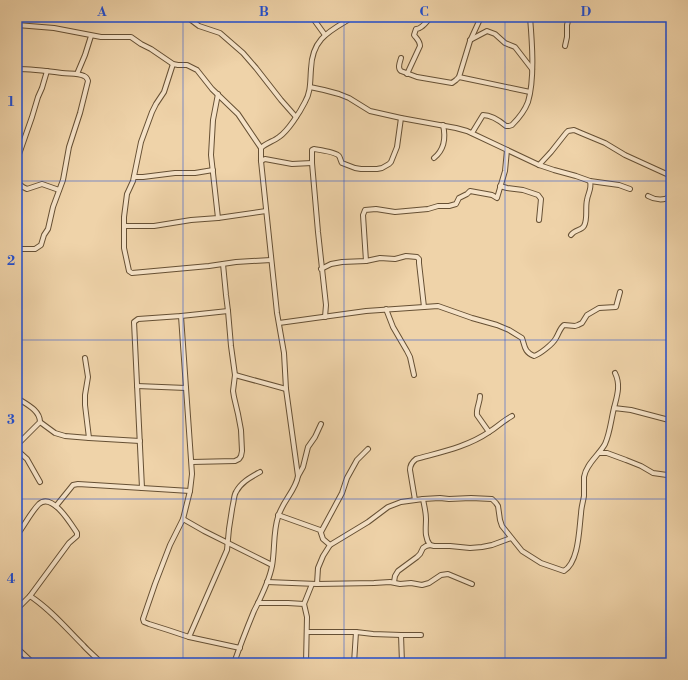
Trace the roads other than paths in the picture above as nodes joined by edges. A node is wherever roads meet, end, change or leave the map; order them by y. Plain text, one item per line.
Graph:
1 (189, 17) edge
2 (312, 17) edge
3 (353, 17) edge
4 (431, 17) edge
5 (481, 17) edge
6 (530, 17) edge
7 (569, 17) edge
8 (17, 25) edge
9 (325, 35) junction
10 (91, 36) junction
11 (470, 41) junction
12 (565, 46) dead end
13 (401, 58) dead end
14 (173, 64) junction
15 (17, 69) edge
16 (532, 69) junction
17 (47, 71) junction
18 (77, 74) junction
19 (407, 74) junction
20 (459, 77) junction
21 (310, 87) junction
22 (530, 92) junction
23 (218, 94) junction
24 (296, 117) junction
25 (401, 118) junction
26 (443, 126) junction
27 (472, 133) junction
28 (261, 148) junction
29 (508, 150) junction
30 (434, 158) dead end
31 (17, 160) edge
32 (261, 160) junction
33 (312, 163) junction
34 (539, 165) junction
35 (213, 170) junction
36 (134, 176) junction
37 (671, 176) edge
38 (590, 181) junction
39 (17, 182) edge
40 (500, 186) junction
41 (630, 189) dead end
42 (59, 190) junction
43 (648, 196) dead end
44 (671, 196) edge
45 (266, 211) junction
46 (218, 218) junction
47 (539, 220) dead end
48 (124, 226) junction
49 (571, 235) dead end
50 (17, 249) edge
51 (271, 260) junction
52 (366, 261) junction
53 (223, 264) junction
54 (321, 269) junction
55 (620, 292) dead end
56 (424, 307) junction
57 (386, 310) junction
58 (228, 311) junction
59 (181, 316) junction
60 (325, 317) junction
61 (279, 323) junction
62 (85, 358) dead end
63 (615, 373) dead end
64 (414, 375) dead end
65 (235, 376) junction
66 (137, 386) junction
67 (186, 388) junction
68 (286, 389) junction
69 (480, 396) dead end
70 (17, 398) edge
71 (614, 408) junction
72 (512, 416) dead end
73 (668, 420) dead end
74 (40, 422) junction
75 (321, 424) dead end
76 (489, 432) junction
77 (89, 438) junction
78 (140, 441) junction
79 (605, 444) junction
80 (17, 445) edge
81 (368, 449) dead end
82 (17, 450) edge
83 (599, 453) junction
84 (607, 453) junction
85 (192, 462) junction
86 (260, 472) dead end
87 (667, 475) dead end
88 (298, 476) junction
89 (40, 482) dead end
90 (142, 488) junction
91 (190, 491) junction
92 (423, 499) junction
93 (415, 500) junction
94 (56, 506) junction
95 (278, 516) junction
96 (183, 519) junction
97 (321, 532) junction
98 (17, 535) edge
99 (511, 538) junction
100 (227, 542) junction
101 (430, 545) junction
102 (330, 546) junction
103 (272, 565) junction
104 (267, 582) junction
105 (394, 582) junction
106 (315, 584) junction
107 (472, 584) dead end
108 (30, 596) junction
109 (258, 602) junction
110 (304, 604) junction
111 (17, 609) edge
112 (307, 632) junction
113 (356, 632) junction
114 (401, 635) junction
115 (421, 635) dead end
116 (189, 637) junction
117 (17, 648) edge
118 (240, 648) junction
119 (33, 663) edge
120 (101, 663) edge
121 (234, 663) edge
122 (306, 663) edge
123 (354, 663) edge
124 (402, 663) edge

1 - 24 street
2 - 9 street
3 - 9 street
4 - 19 street
5 - 11 street
6 - 16 street
7 - 12 street
8 - 10 street
9 - 21 street
10 - 14 street
10 - 18 street
11 - 16 street
11 - 20 street
13 - 19 street
14 - 23 street
14 - 36 street
15 - 17 street
16 - 22 street
17 - 18 street
17 - 31 street
18 - 42 street
19 - 20 street
20 - 22 street
21 - 24 street
21 - 25 street
22 - 27 street
23 - 28 street
23 - 35 street
24 - 28 street
25 - 26 street
25 - 33 street
26 - 27 street
26 - 30 street
27 - 29 street
28 - 32 street
29 - 34 street
29 - 40 street
32 - 33 street
32 - 45 street
33 - 54 street
34 - 37 street
34 - 38 street
35 - 36 street
35 - 46 street
36 - 48 street
38 - 41 street
38 - 49 street
39 - 42 street
40 - 47 street
40 - 52 street
42 - 50 street
43 - 44 street
45 - 46 street
45 - 51 street
46 - 48 street
48 - 53 street
51 - 53 street
51 - 61 street
52 - 54 street
52 - 56 street
53 - 58 street
54 - 60 street
55 - 56 street
56 - 57 street
57 - 60 street
57 - 64 street
58 - 59 street
58 - 65 street
59 - 66 street
59 - 67 street
60 - 61 street
61 - 68 street
62 - 77 street
63 - 71 street
65 - 68 street
65 - 85 street
66 - 67 street
66 - 78 street
67 - 85 street
68 - 88 street
69 - 76 street
70 - 74 street
71 - 73 street
71 - 79 street
72 - 76 street
74 - 77 street
74 - 80 street
75 - 88 street
76 - 93 street
77 - 78 street
78 - 90 street
79 - 83 street
79 - 84 street
81 - 97 street
82 - 89 street
83 - 84 street
83 - 99 street
84 - 87 street
85 - 91 street
86 - 100 street
88 - 95 street
90 - 91 street
90 - 94 street
91 - 96 street
92 - 93 street
92 - 99 street
92 - 101 street
93 - 102 street
94 - 98 street
94 - 108 street
95 - 97 street
95 - 103 street
96 - 100 street
96 - 116 street
97 - 102 street
99 - 101 street
100 - 103 street
100 - 116 street
101 - 105 street
102 - 106 street
103 - 104 street
104 - 106 street
104 - 109 street
105 - 106 street
105 - 107 street
106 - 110 street
108 - 111 street
108 - 120 street
109 - 110 street
109 - 118 street
110 - 112 street
112 - 113 street
112 - 122 street
113 - 114 street
113 - 123 street
114 - 115 street
114 - 124 street
116 - 118 street
117 - 119 street
118 - 121 street

